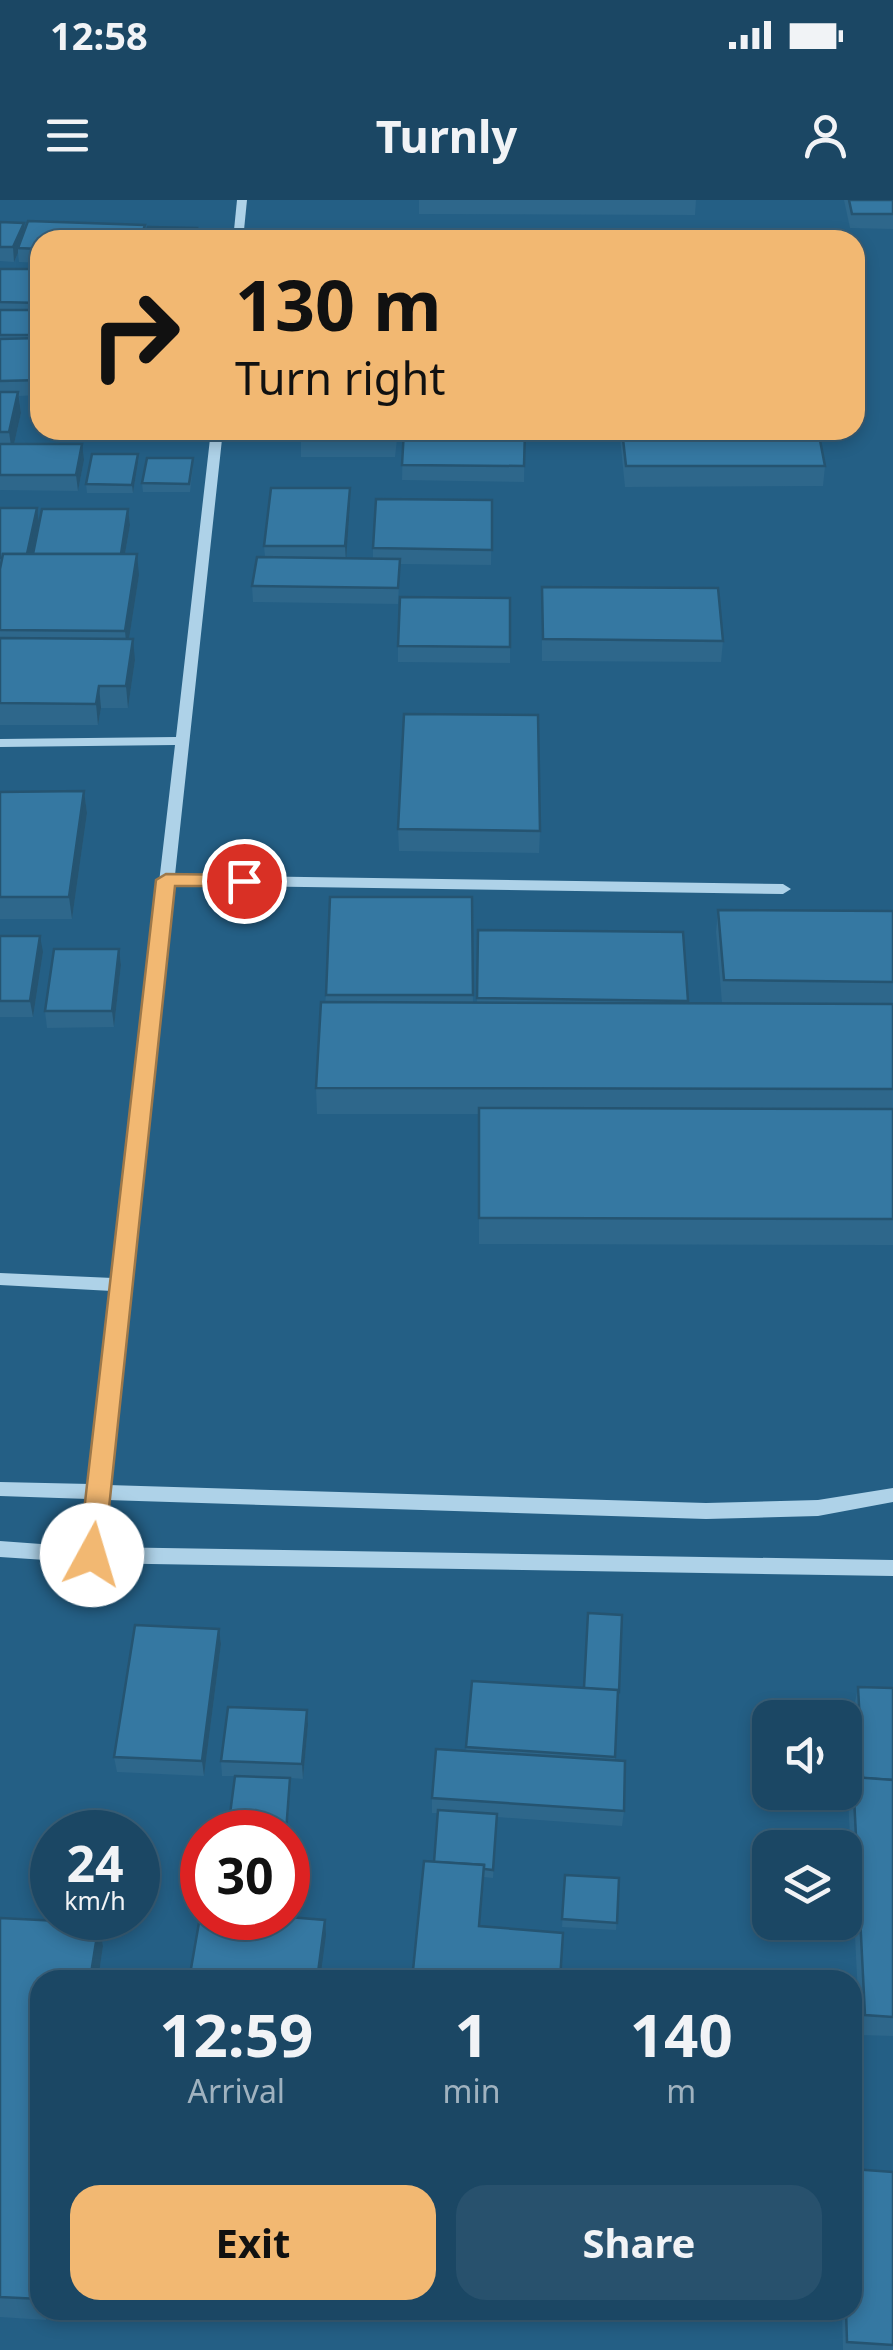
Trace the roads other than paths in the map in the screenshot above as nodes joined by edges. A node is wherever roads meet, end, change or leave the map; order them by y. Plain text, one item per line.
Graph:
1 (242, 200) edge
2 (239, 230) edge
3 (216, 440) edge
4 (182, 741) junction
5 (0, 743) edge
6 (166, 880) junction
7 (784, 889) dead end
8 (0, 1279) edge
9 (121, 1286) junction
10 (0, 1488) edge
11 (98, 1494) junction
12 (893, 1495) edge
13 (0, 1549) edge
14 (92, 1555) junction
15 (893, 1568) edge

1 - 2 street
3 - 4 street
4 - 5 street
4 - 6 street
6 - 7 street
6 - 9 street
8 - 9 street
9 - 11 street
10 - 11 street
11 - 12 street
11 - 14 street
13 - 14 street
14 - 15 street

